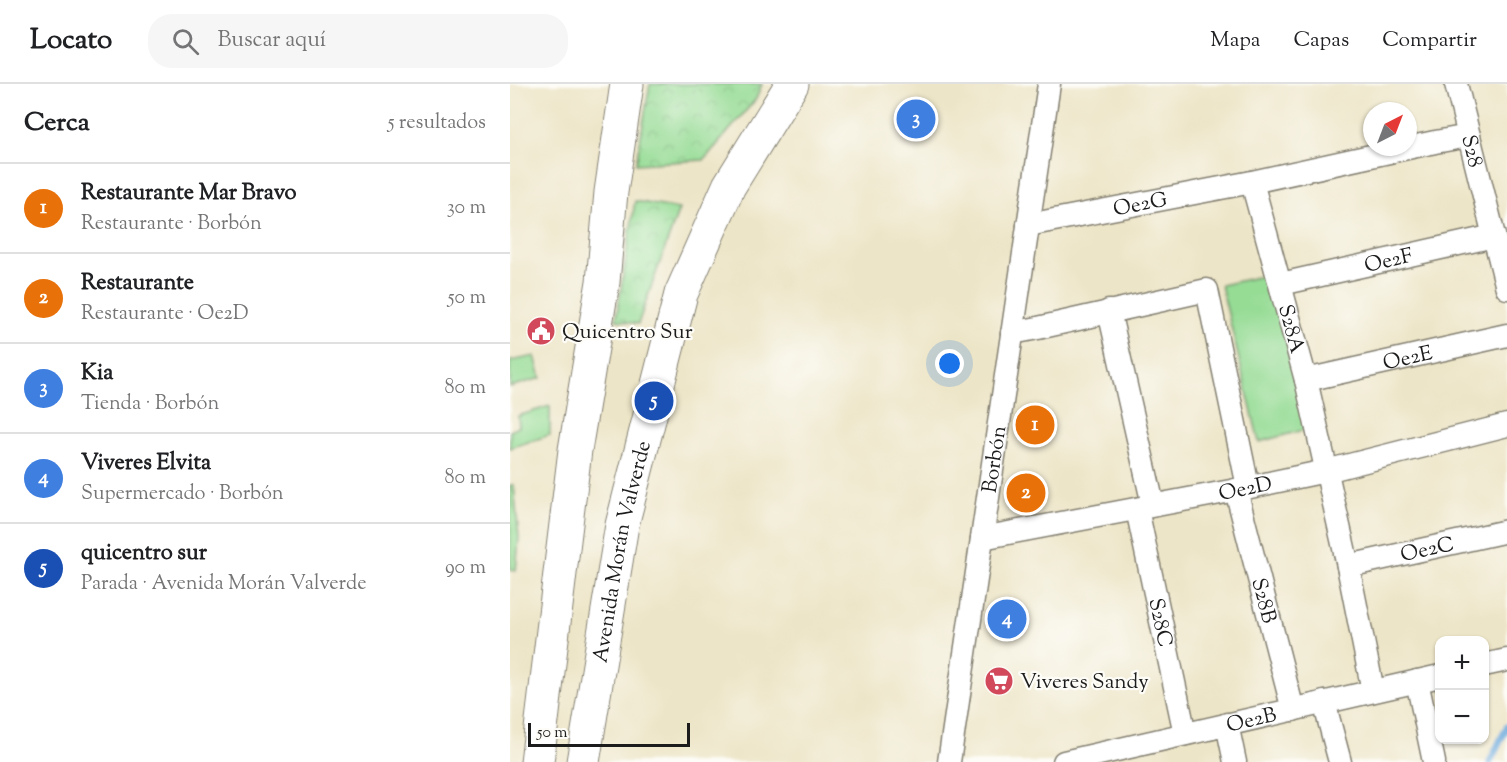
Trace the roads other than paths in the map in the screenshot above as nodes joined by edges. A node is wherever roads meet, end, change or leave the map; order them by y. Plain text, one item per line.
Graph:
1 (627, 84) edge
2 (792, 84) edge
3 (1049, 84) edge
4 (1456, 84) edge
5 (1469, 136) junction
6 (1252, 182) junction
7 (1028, 225) junction
8 (1494, 236) junction
9 (1281, 284) junction
10 (1507, 288) edge
11 (1109, 311) junction
12 (1012, 333) junction
13 (1507, 335) edge
14 (1306, 380) junction
15 (1507, 425) edge
16 (1326, 471) junction
17 (1242, 488) junction
18 (1145, 507) junction
19 (1507, 531) edge
20 (982, 538) junction
21 (1348, 566) junction
22 (1507, 660) edge
23 (1489, 665) edge
24 (1435, 677) edge
25 (1417, 681) junction
26 (1373, 691) junction
27 (1324, 702) junction
28 (1293, 710) junction
29 (1227, 724) junction
30 (1185, 734) junction
31 (1139, 754) edge
32 (537, 762) edge
33 (583, 762) edge
34 (949, 762) edge
35 (1064, 762) edge
36 (1235, 762) edge
37 (1340, 762) edge
38 (1434, 762) edge

1 - 32 main road
2 - 33 main road, Avenida Morán Valverde
3 - 7 street, Borbón
4 - 5 street, S28
5 - 6 street
5 - 8 street, S28
6 - 7 street, Oe2G
6 - 9 street, S28A
7 - 12 street, Borbón
8 - 9 street, Oe2F
8 - 10 street, S28
9 - 14 street, S28A
11 - 12 street
11 - 17 street, S28B
11 - 18 street, S28C
12 - 20 street, Borbón
13 - 14 street, Oe2E
14 - 16 street, S28A
15 - 16 street, Oe2D
16 - 17 street, Oe2D
16 - 21 street, S28A
17 - 18 street, Oe2D
17 - 28 street, S28B
18 - 20 street, Oe2D
18 - 30 street, S28C
19 - 21 street, Oe2C
20 - 34 street, Borbón
21 - 26 street, S28A
22 - 23 street
24 - 25 street, Oe2B
25 - 26 street, Oe2B
25 - 38 street
26 - 27 street, Oe2B
27 - 28 street, Oe2B
27 - 37 street
28 - 29 street, Oe2B
29 - 30 street, Oe2B
29 - 36 street
30 - 31 street, Oe2B
31 - 35 street, Oe2B

